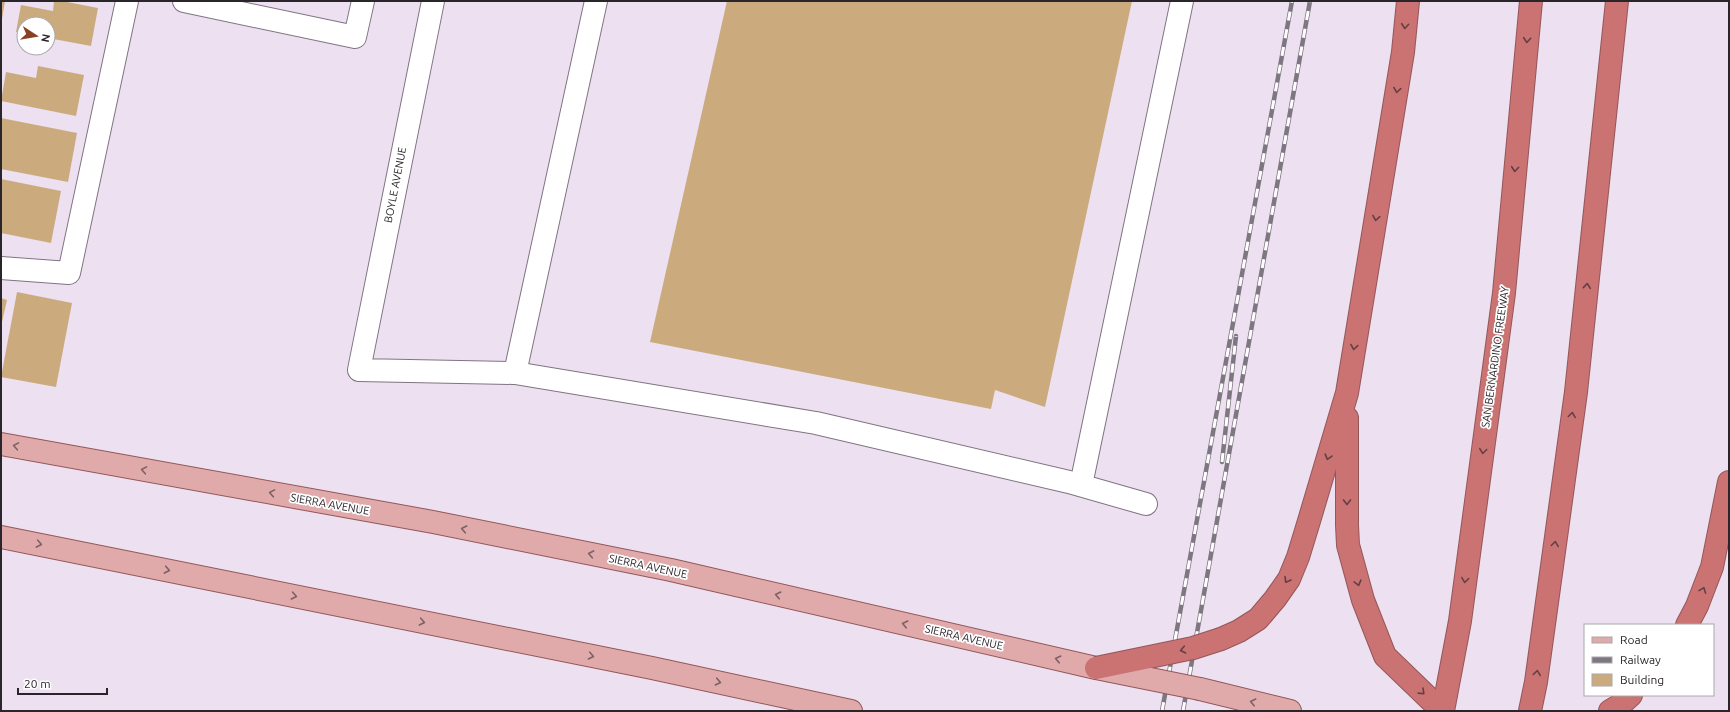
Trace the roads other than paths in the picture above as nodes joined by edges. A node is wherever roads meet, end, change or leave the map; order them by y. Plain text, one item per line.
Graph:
1 (127, 1) edge
2 (184, 1) edge
3 (363, 1) edge
4 (433, 1) edge
5 (596, 1) edge
6 (1182, 1) edge
7 (1408, 1) edge
8 (1531, 1) edge
9 (1617, 1) edge
10 (1, 268) edge
11 (515, 373) junction
12 (1347, 392) junction
13 (1, 444) edge
14 (1729, 482) edge
15 (1081, 485) junction
16 (1146, 504) dead end
17 (1, 537) edge
18 (1688, 624) edge
19 (1096, 668) junction
20 (1630, 696) edge
21 (852, 711) edge
22 (1290, 711) edge
23 (1443, 711) edge
24 (1530, 711) edge
25 (1610, 711) edge

1 - 10 street
2 - 3 street
4 - 11 street, BOYLE AVENUE
5 - 11 street
6 - 15 street
7 -> 12 highway
8 -> 23 highway, SAN BERNARDINO FREEWAY
24 -> 9 highway
11 - 15 street
12 -> 19 highway, bridge
12 -> 23 highway
19 -> 13 main road, SIERRA AVENUE
18 -> 14 highway
15 - 16 street
17 -> 21 main road
22 -> 19 main road, SIERRA AVENUE, bridge
20 - 25 highway

